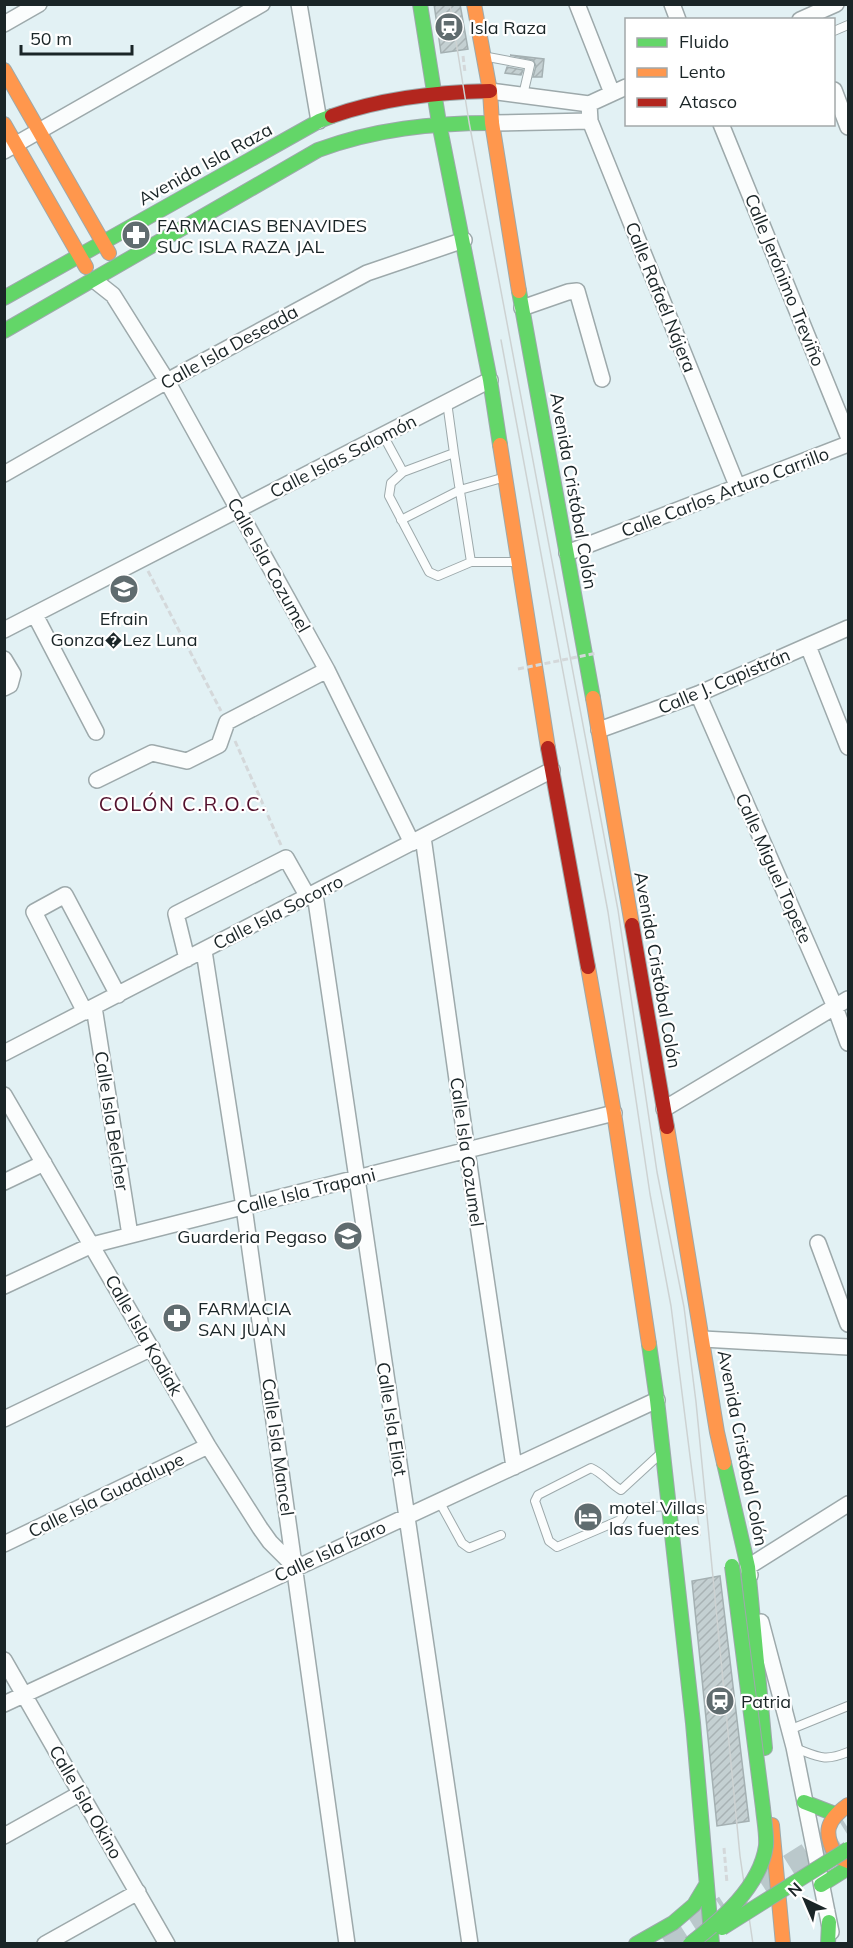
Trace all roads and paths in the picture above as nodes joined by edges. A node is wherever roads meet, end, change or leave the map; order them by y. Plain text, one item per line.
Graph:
1 (39, 4) edge
2 (262, 4) edge
3 (299, 4) edge
4 (420, 4) edge
5 (474, 4) edge
6 (577, 4) edge
7 (836, 4) edge
8 (802, 15) edge
9 (4, 24) edge
10 (849, 25) edge
11 (835, 31) edge
12 (462, 50) dead end
13 (483, 56) junction
14 (4, 70) edge
15 (461, 73) dead end
16 (625, 88) edge
17 (490, 91) junction
18 (434, 92) junction
19 (835, 92) edge
20 (612, 93) junction
21 (523, 96) junction
22 (589, 104) junction
23 (319, 121) junction
24 (590, 121) junction
25 (439, 123) junction
26 (492, 123) junction
27 (4, 124) edge
28 (722, 126) edge
29 (849, 126) edge
30 (39, 131) junction
31 (10, 148) edge
32 (464, 240) junction
33 (102, 242) junction
34 (80, 255) junction
35 (117, 267) junction
36 (94, 280) junction
37 (113, 294) junction
38 (4, 298) edge
39 (522, 308) junction
40 (4, 331) edge
41 (602, 379) dead end
42 (490, 380) junction
43 (167, 381) junction
44 (447, 402) junction
45 (383, 435) junction
46 (849, 436) edge
47 (849, 444) edge
48 (454, 453) junction
49 (403, 472) junction
50 (4, 474) edge
51 (505, 477) junction
52 (738, 488) junction
53 (460, 490) junction
54 (239, 510) junction
55 (401, 520) junction
56 (567, 553) junction
57 (142, 560) junction
58 (471, 562) junction
59 (518, 562) junction
60 (34, 615) junction
61 (849, 628) edge
62 (4, 630) edge
63 (808, 646) junction
64 (597, 653) dead end
65 (4, 659) edge
66 (518, 669) dead end
67 (327, 670) junction
68 (4, 687) edge
69 (698, 694) junction
70 (227, 722) junction
71 (599, 730) junction
72 (96, 732) dead end
73 (849, 747) edge
74 (552, 770) junction
75 (97, 780) dead end
76 (418, 840) junction
77 (286, 858) junction
78 (311, 895) junction
79 (204, 951) junction
80 (187, 959) junction
81 (118, 995) junction
82 (849, 999) edge
83 (835, 1007) junction
84 (89, 1009) junction
85 (849, 1043) edge
86 (4, 1053) edge
87 (4, 1095) edge
88 (663, 1109) junction
89 (614, 1113) junction
90 (467, 1151) junction
91 (44, 1163) junction
92 (356, 1179) junction
93 (4, 1182) edge
94 (244, 1207) junction
95 (130, 1235) junction
96 (818, 1243) dead end
97 (92, 1245) junction
98 (4, 1286) edge
99 (849, 1324) edge
100 (703, 1339) junction
101 (849, 1347) edge
102 (152, 1348) junction
103 (657, 1400) junction
104 (4, 1419) edge
105 (717, 1432) junction
106 (208, 1446) junction
107 (663, 1451) junction
108 (514, 1467) junction
109 (439, 1501) junction
110 (849, 1504) edge
111 (669, 1506) junction
112 (407, 1516) junction
113 (501, 1535) dead end
114 (727, 1536) dead end
115 (4, 1544) edge
116 (731, 1561) dead end
117 (295, 1567) junction
118 (748, 1567) junction
119 (4, 1660) edge
120 (24, 1695) junction
121 (4, 1704) edge
122 (849, 1706) edge
123 (789, 1730) junction
124 (794, 1747) junction
125 (849, 1752) edge
126 (81, 1793) junction
127 (804, 1803) junction
128 (849, 1805) edge
129 (835, 1814) junction
130 (4, 1836) edge
131 (849, 1849) edge
132 (849, 1861) edge
133 (849, 1868) edge
134 (706, 1885) junction
135 (821, 1886) junction
136 (138, 1892) junction
137 (829, 1922) junction
138 (45, 1944) edge
139 (167, 1944) edge
140 (347, 1944) edge
141 (470, 1944) edge
142 (636, 1944) edge
143 (690, 1944) edge
144 (697, 1944) edge
145 (712, 1944) edge
146 (783, 1944) edge
147 (828, 1944) edge
148 (834, 1944) edge

1 - 9 street
2 - 30 street
3 - 23 street
4 - 18 main road
5 - 13 main road, Avenida Cristóbal Colón
6 - 20 street
7 - 8 street
10 - 11 lane
12 - 15 path
13 - 17 main road, Avenida Cristóbal Colón
13 - 21 lane
14 - 30 main road
16 - 20 street
17 - 18 main road, Avenida Isla Raza
17 - 21 street
17 - 26 main road, Avenida Cristóbal Colón
18 - 23 main road, Avenida Isla Raza
18 - 25 main road
19 - 29 street
20 - 22 street
21 - 22 street
22 - 24 street, Calle Rafaél Nájera
23 - 33 main road, Avenida Isla Raza
24 - 26 street
24 - 52 street, Calle Rafaél Nájera
25 - 26 main road
25 - 32 main road
25 - 35 main road
26 - 39 main road, Avenida Cristóbal Colón
27 - 31 main road, Calle Isla Cozumel
28 - 46 street, Calle Jerónimo Treviño
30 - 31 street
30 - 33 main road
31 - 34 main road, Calle Isla Cozumel
32 - 42 main road
32 - 43 street, Calle Isla Deseada
33 - 34 main road, Avenida Isla Raza
33 - 35 main road
34 - 36 main road, Calle Isla Cozumel
34 - 38 main road, Avenida Isla Raza
35 - 36 main road
35 - 37 street
36 - 37 street, Calle Isla Cozumel
36 - 40 main road
37 - 43 street, Calle Isla Cozumel
39 - 41 street
39 - 56 main road, Avenida Cristóbal Colón
42 - 44 street, Calle Islas Salomón
42 - 51 main road
43 - 50 street, Calle Isla Deseada
43 - 54 street, Calle Isla Cozumel
44 - 45 street, Calle Islas Salomón
44 - 48 lane
45 - 49 lane
45 - 54 street, Calle Islas Salomón
47 - 52 street, Calle Carlos Arturo Carrillo
48 - 49 lane
48 - 53 lane
49 - 55 lane
51 - 53 lane
51 - 59 main road
52 - 56 street, Calle Carlos Arturo Carrillo
53 - 55 lane
53 - 58 lane
54 - 57 street, Calle Islas Salomón
54 - 67 street, Calle Isla Cozumel
55 - 58 lane
56 - 71 main road, Avenida Cristóbal Colón
57 - 60 street, Calle Islas Salomón
57 - 70 path
58 - 59 lane
59 - 74 main road
60 - 62 street, Calle Islas Salomón
60 - 72 street
61 - 63 street, Calle J. Capistrán
63 - 69 street, Calle J. Capistrán
63 - 73 street
64 - 66 path, bridge
65 - 68 street
67 - 70 street
67 - 76 street, Calle Isla Cozumel
69 - 71 street, Calle J. Capistrán
69 - 83 street, Calle Miguel Topete
70 - 75 street
70 - 77 path
71 - 88 main road, Avenida Cristóbal Colón
74 - 76 street, Calle Isla Socorro
74 - 89 main road
76 - 78 street, Calle Isla Socorro
76 - 90 street, Calle Isla Cozumel
77 - 78 street
77 - 80 street
78 - 79 street, Calle Isla Socorro
78 - 92 street, Calle Isla Eliot
79 - 80 street, Calle Isla Socorro
79 - 94 street, Calle Isla Mancel
80 - 81 street, Calle Isla Socorro
81 - 84 street, Calle Isla Socorro
81 - 84 street, Calle Isla Belcher
82 - 83 street
83 - 85 street, Calle Miguel Topete
83 - 88 street
84 - 86 street, Calle Isla Socorro
84 - 95 street, Calle Isla Belcher
87 - 91 street, Calle Isla Kodiak
88 - 100 main road, Avenida Cristóbal Colón
89 - 90 street, Calle Isla Trapani
89 - 103 main road
90 - 92 street, Calle Isla Trapani
90 - 108 street, Calle Isla Cozumel
91 - 93 street
91 - 97 street, Calle Isla Kodiak
92 - 94 street, Calle Isla Trapani
92 - 112 street, Calle Isla Eliot
94 - 95 street, Calle Isla Trapani
94 - 117 street, Calle Isla Mancel
95 - 97 street, Calle Isla Trapani
96 - 99 street
97 - 98 street, Calle Isla Trapani
97 - 102 street, Calle Isla Kodiak
100 - 101 street
100 - 105 main road, Avenida Cristóbal Colón
102 - 104 street
102 - 106 street, Calle Isla Kodiak
103 - 107 main road
103 - 108 street, Calle Isla Ízaro
105 - 114 main road
105 - 118 main road, Avenida Cristóbal Colón
106 - 115 street, Calle Isla Guadalupe
106 - 117 street, Calle Isla Kodiak
107 - 111 main road
107 - 111 lane
108 - 109 street, Calle Isla Ízaro
109 - 112 street, Calle Isla Ízaro
109 - 113 lane
110 - 118 street
111 - 134 main road
112 - 117 street, Calle Isla Ízaro
112 - 141 street, Calle Isla Eliot
116 - 143 main road, bridge
117 - 120 street, Calle Isla Ízaro
117 - 140 street, Calle Isla Mancel
118 - 123 street
118 - 146 main road, Avenida Cristóbal Colón
119 - 120 street, Calle Isla Okino
120 - 121 street, Calle Isla Ízaro
120 - 126 street, Calle Isla Okino
122 - 123 lane
123 - 124 street
124 - 125 lane
124 - 127 street
126 - 130 street
126 - 136 street, Calle Isla Okino
127 - 129 main road
127 - 135 street
128 - 129 main road
129 - 132 main road
131 - 144 main road, bridge
133 - 135 main road
134 - 142 main road
134 - 144 street
134 - 145 main road
135 - 137 street
136 - 138 street
136 - 139 street, Calle Isla Okino
137 - 147 main road
137 - 148 street

